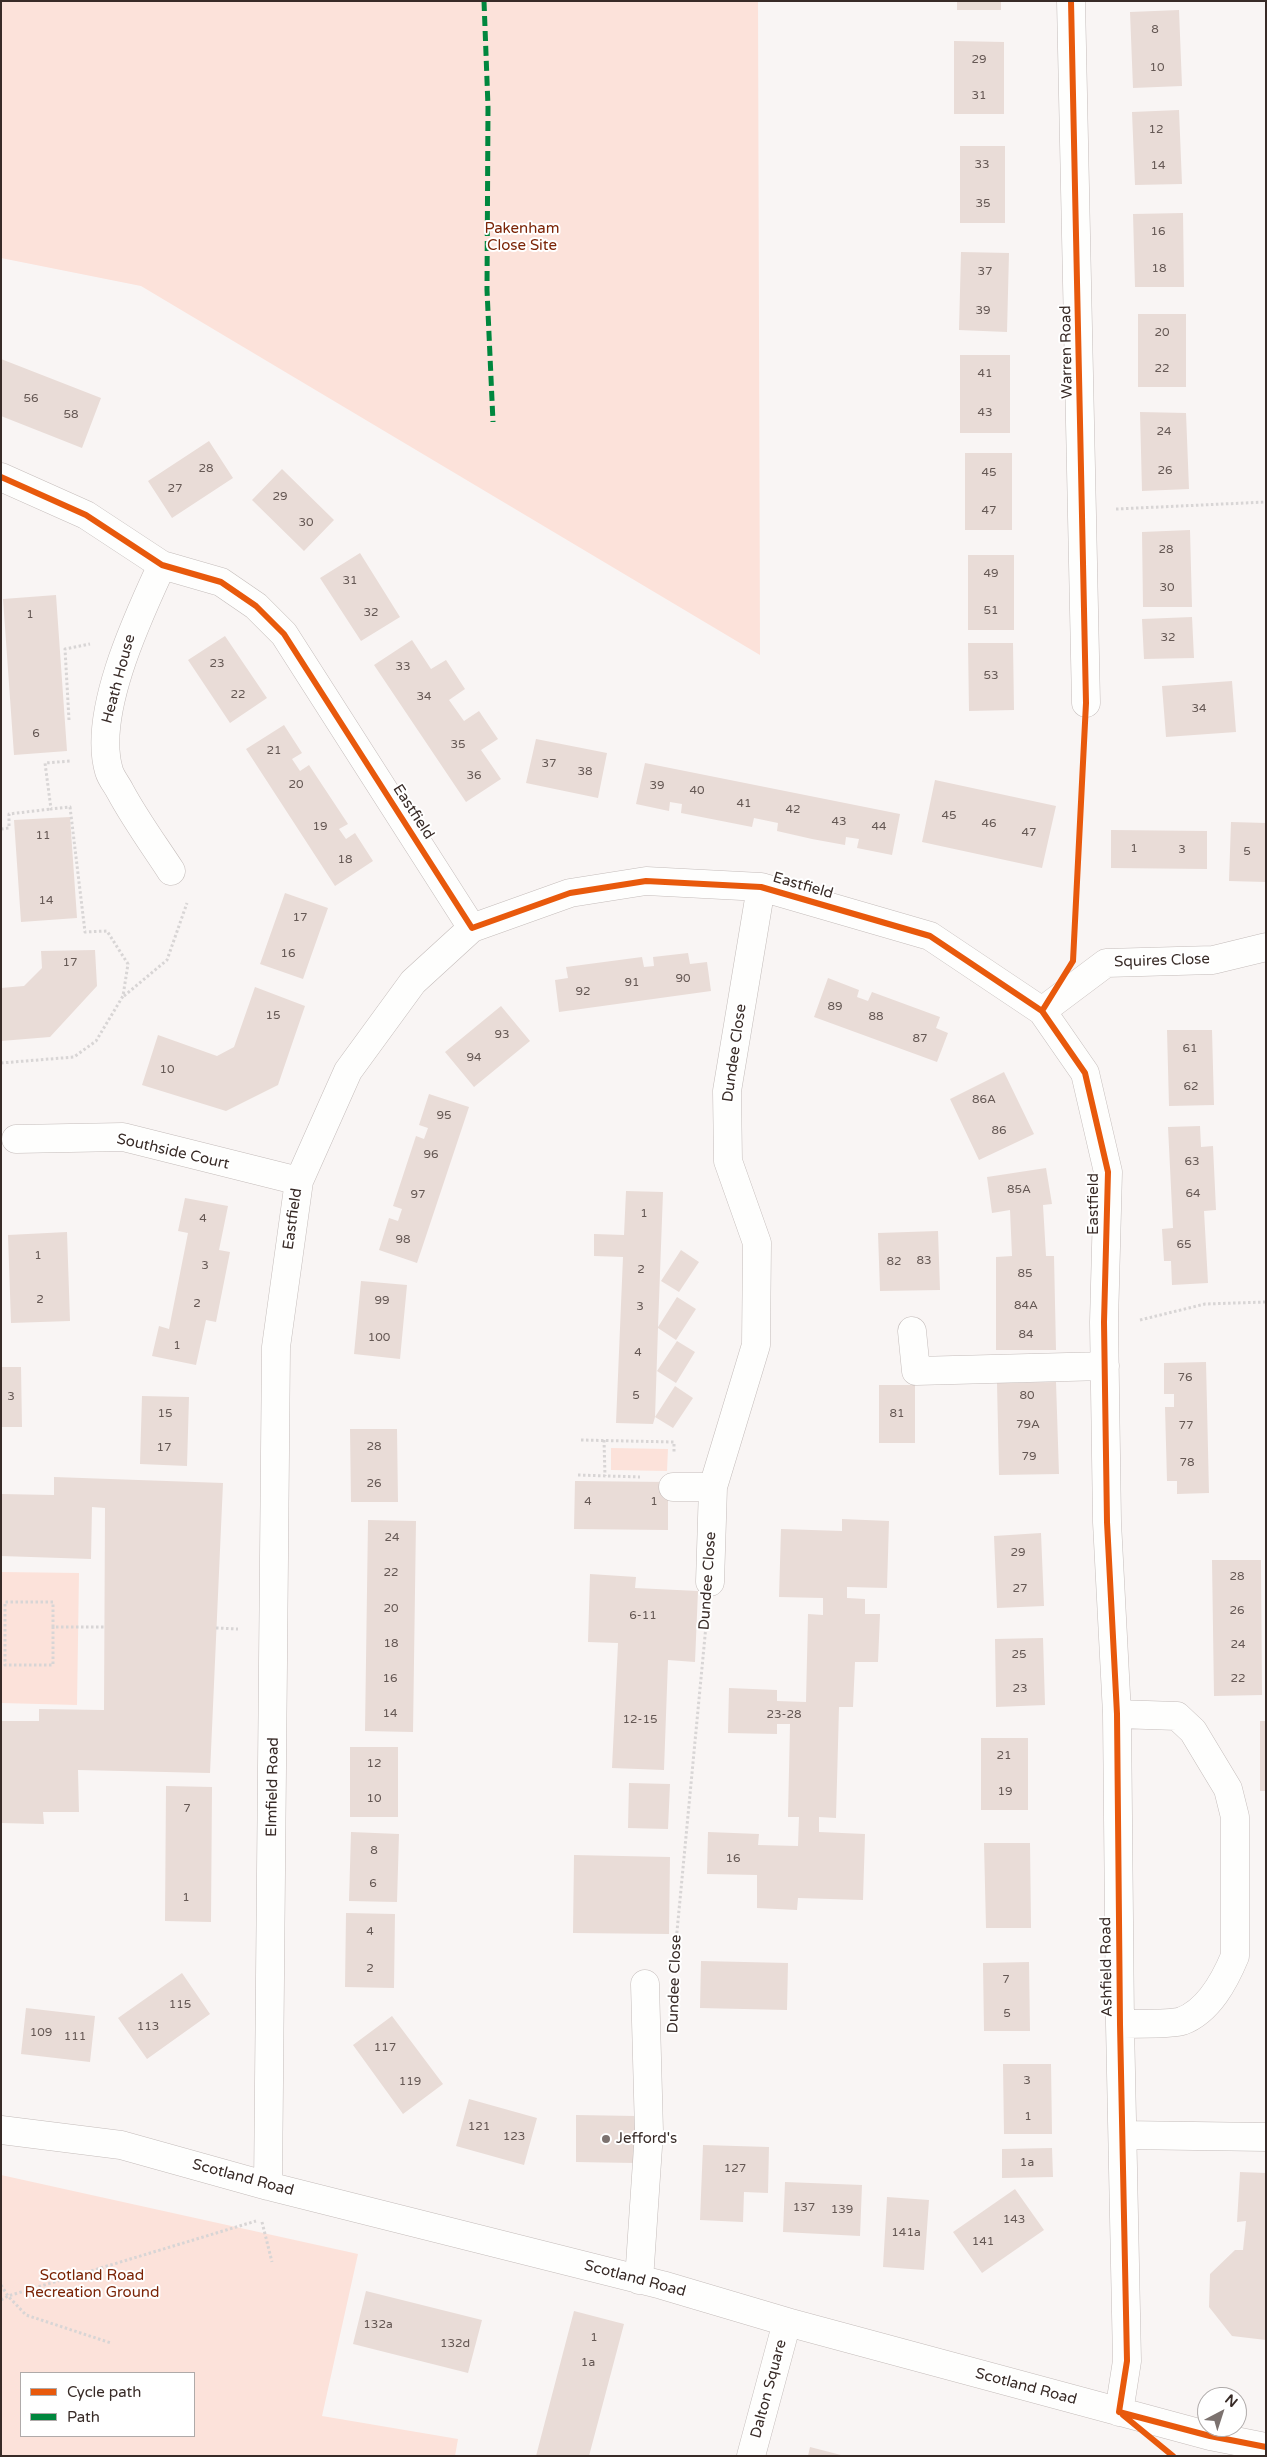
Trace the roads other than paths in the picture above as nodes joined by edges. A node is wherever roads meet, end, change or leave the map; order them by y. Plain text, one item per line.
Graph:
1 (1071, 1) edge
2 (1, 477) edge
3 (162, 565) junction
4 (1086, 703) dead end
5 (171, 872) road end
6 (761, 887) junction
7 (472, 928) junction
8 (1266, 947) edge
9 (1042, 1011) junction
10 (16, 1139) dead end
11 (299, 1181) junction
12 (912, 1331) dead end
13 (1104, 1366) junction
14 (276, 1388) joint
15 (673, 1487) dead end
16 (713, 1487) junction
17 (1107, 1522) joint
18 (710, 1582) road end
19 (1117, 1714) junction
20 (645, 1984) dead end
21 (1120, 2024) junction
22 (1, 2130) edge
23 (1122, 2135) junction
24 (1266, 2137) edge
25 (268, 2186) junction
26 (639, 2280) junction
27 (787, 2322) junction
28 (1119, 2412) junction
29 (1266, 2447) edge
30 (751, 2456) edge

1 - 4 street, Warren Road
2 - 3 street, Eastfield
3 - 5 street, Heath House
3 - 7 street, Eastfield
6 - 7 street, Eastfield
6 - 9 street, Eastfield
6 - 16 street, Dundee Close
7 - 11 street, Eastfield
8 - 9 street, Squires Close
9 - 13 street, Eastfield
10 - 11 street, Southside Court
11 - 14 street, Eastfield
12 - 13 street
13 - 17 street, Eastfield
14 - 25 street, Elmfield Road
15 - 16 street
16 - 18 street, Dundee Close
17 - 19 street, Ashfield Road
19 - 21 street, Ashfield Road
19 - 21 street, Ashfield Road
20 - 26 street
21 - 23 street, Ashfield Road
22 - 25 street, Scotland Road
23 - 24 street
23 - 28 street, Ashfield Road
25 - 26 street, Scotland Road
26 - 27 street, Scotland Road
27 - 28 street, Scotland Road
27 - 30 street, Dalton Square
28 - 29 street, Scotland Road

